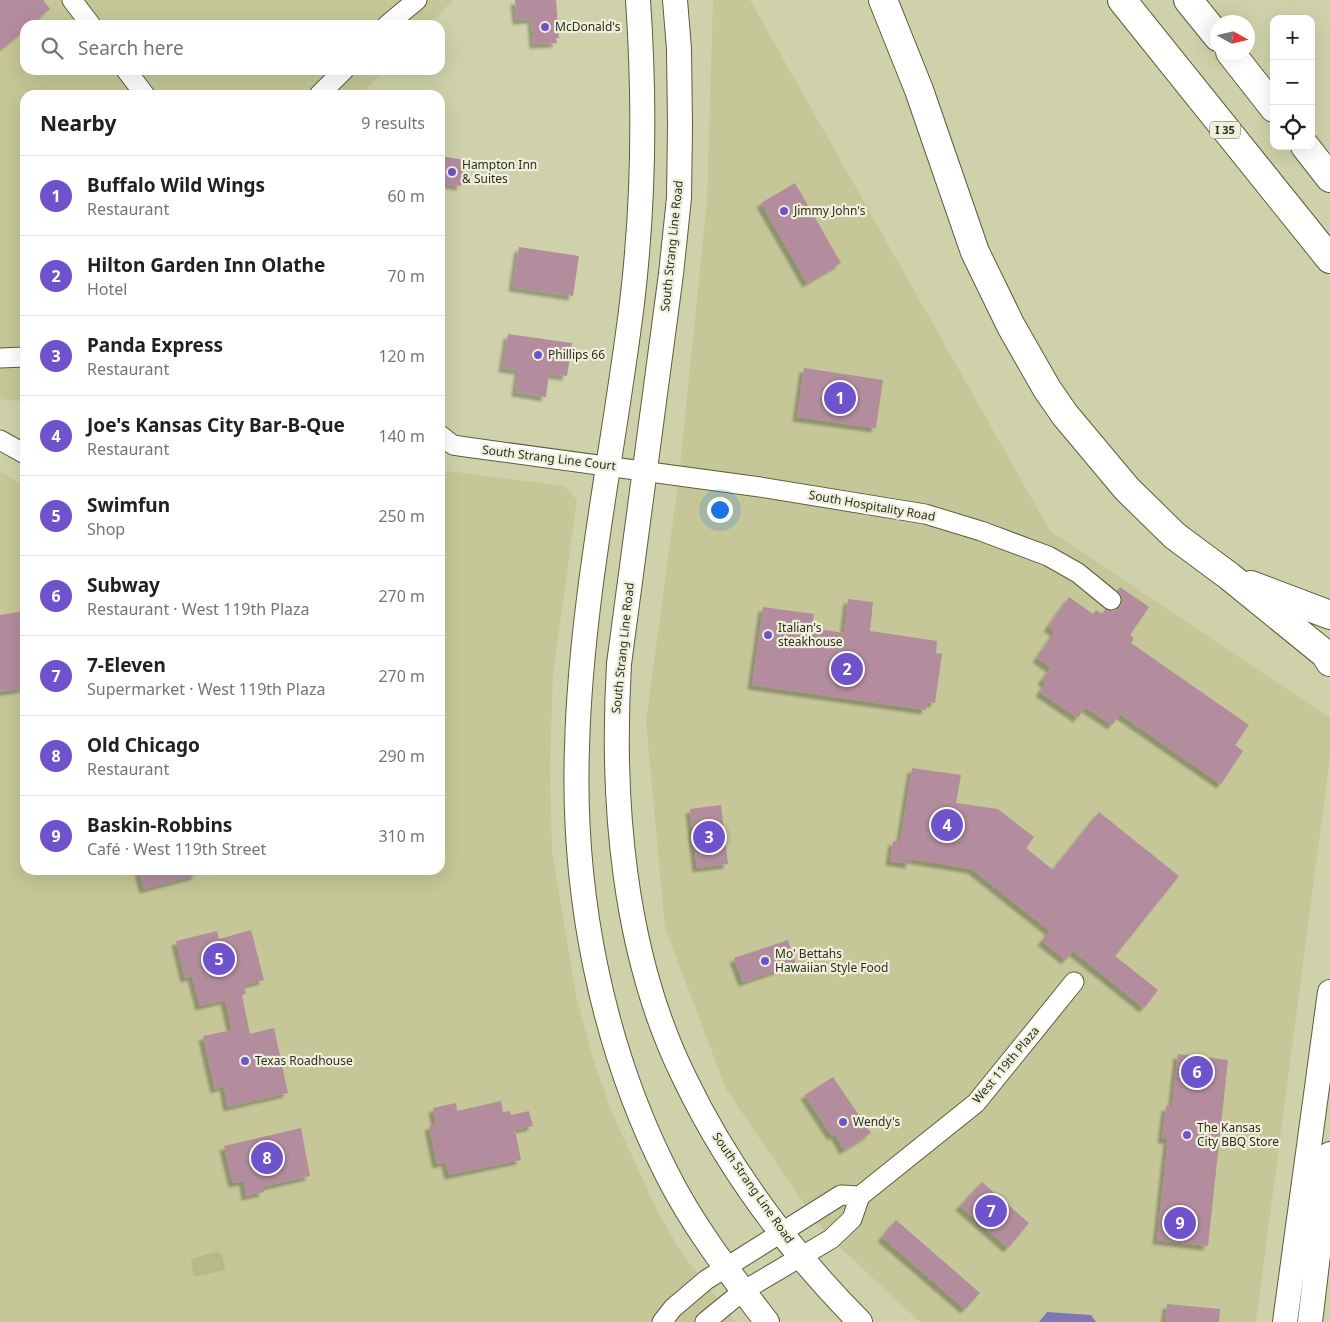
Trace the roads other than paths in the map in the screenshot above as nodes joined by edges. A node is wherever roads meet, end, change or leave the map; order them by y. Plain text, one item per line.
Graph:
1 (72, 0) edge
2 (417, 0) edge
3 (638, 0) edge
4 (675, 0) edge
5 (883, 0) edge
6 (1122, 0) edge
7 (1188, 0) edge
8 (87, 20) edge
9 (393, 20) edge
10 (1210, 27) edge
11 (1236, 60) edge
12 (130, 75) edge
13 (339, 75) edge
14 (142, 90) edge
15 (324, 90) edge
16 (1272, 105) edge
17 (1308, 150) edge
18 (1330, 178) edge
19 (1330, 259) edge
20 (20, 357) edge
21 (0, 358) edge
22 (0, 440) edge
23 (445, 444) edge
24 (20, 451) edge
25 (608, 465) junction
26 (645, 470) junction
27 (1229, 576) junction
28 (1111, 600) dead end
29 (1330, 615) edge
30 (1330, 662) edge
31 (1074, 982) dead end
32 (1330, 992) edge
33 (1330, 1154) edge
34 (860, 1196) junction
35 (782, 1232) junction
36 (802, 1256) junction
37 (725, 1269) junction
38 (743, 1291) junction
39 (662, 1322) edge
40 (705, 1322) edge
41 (768, 1322) edge
42 (860, 1322) edge
43 (1285, 1322) edge
44 (1310, 1322) edge

1 - 8 street
2 - 9 street
3 - 25 main road
4 - 26 main road, South Strang Line Road
5 - 27 highway
6 - 19 highway, I 35
7 - 10 highway
11 - 16 highway
12 - 14 street
13 - 15 street
17 - 18 highway
20 - 21 street
22 - 24 street
23 - 25 street, South Strang Line Court
25 - 26 street, South Strang Line Court
25 - 37 main road
26 - 28 street, South Hospitality Road
26 - 35 main road, South Strang Line Road
27 - 29 highway
27 - 30 highway
31 - 34 street, West 119th Plaza
32 - 43 main road
33 - 44 main road
34 - 35 street
34 - 36 street, West 119th Plaza
35 - 36 main road, South Strang Line Road
35 - 37 street
36 - 38 street, West 119th Plaza
36 - 42 main road, South Strang Line Road
37 - 38 main road
37 - 39 street
38 - 40 street, West 119th Plaza
38 - 41 main road

